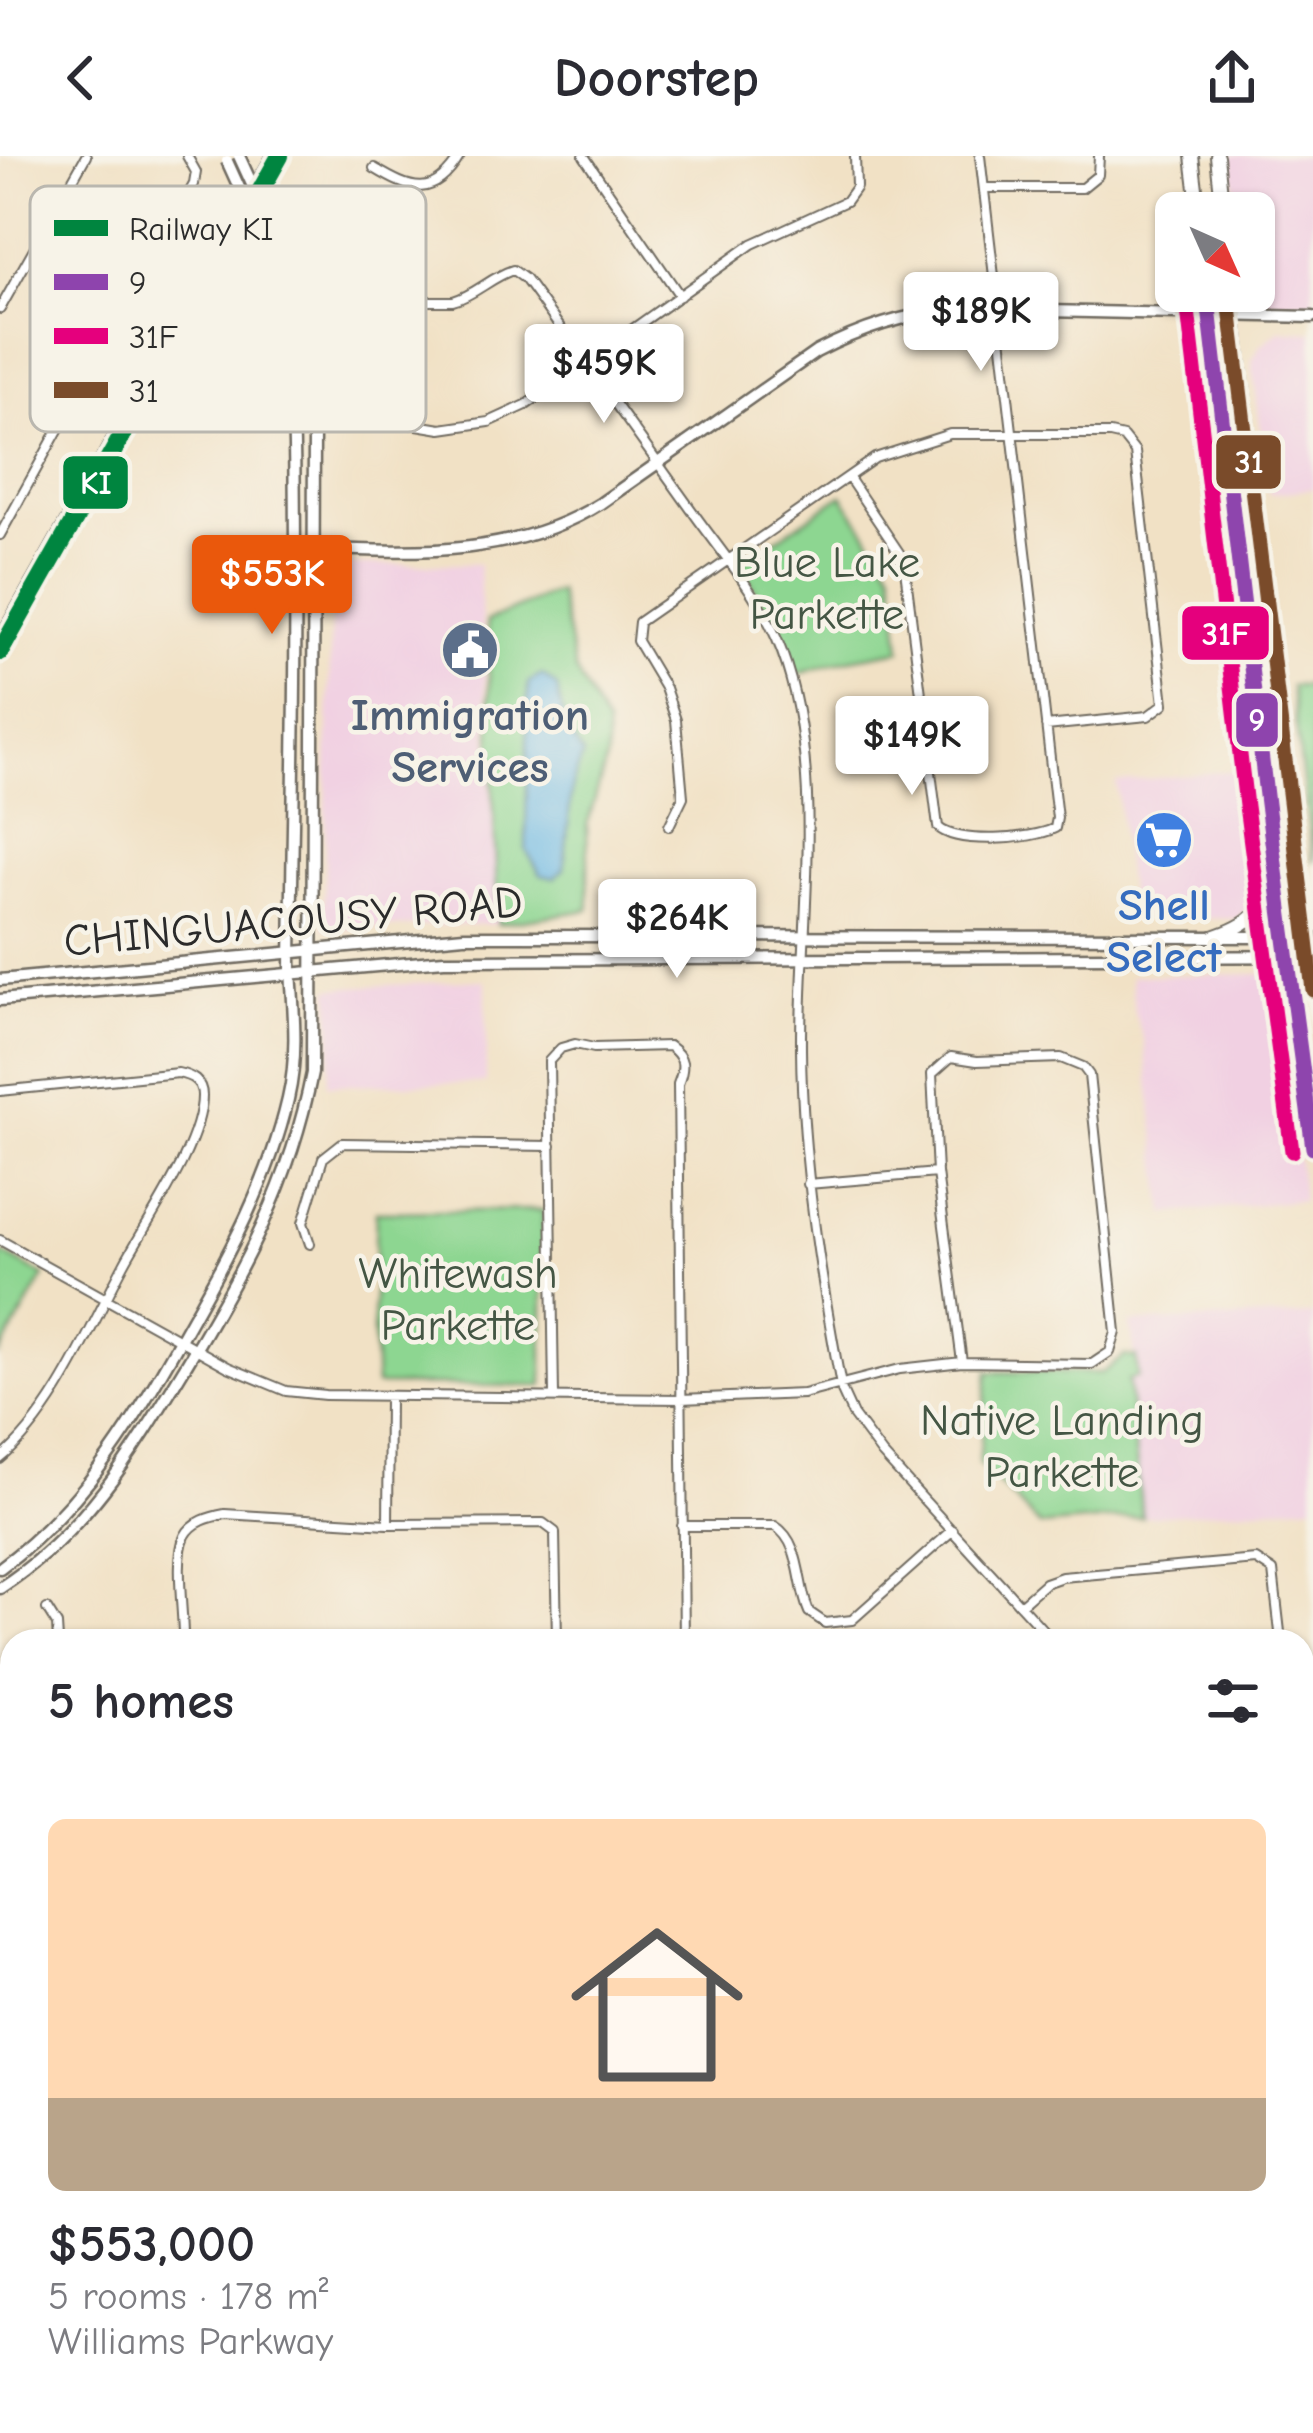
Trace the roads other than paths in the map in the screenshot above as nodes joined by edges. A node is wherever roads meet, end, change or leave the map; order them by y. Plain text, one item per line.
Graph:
1 (86, 156) edge
2 (187, 156) edge
3 (460, 156) edge
4 (584, 156) edge
5 (855, 156) edge
6 (980, 156) edge
7 (1099, 156) edge
8 (1192, 156) edge
9 (1217, 156) edge
10 (230, 158) edge
11 (374, 168) dead end
12 (69, 186) edge
13 (193, 186) edge
14 (249, 186) edge
15 (414, 186) edge
16 (426, 188) edge
17 (985, 188) junction
18 (1196, 192) edge
19 (1221, 192) edge
20 (30, 256) edge
21 (680, 296) junction
22 (426, 301) edge
23 (0, 309) edge
24 (995, 310) junction
25 (1210, 312) edge
26 (1235, 312) edge
27 (1210, 316) junction
28 (1235, 316) junction
29 (1313, 317) edge
30 (586, 364) junction
31 (426, 426) edge
32 (57, 432) edge
33 (292, 432) edge
34 (314, 432) edge
35 (1011, 433) junction
36 (657, 462) junction
37 (849, 478) junction
38 (0, 535) edge
39 (295, 548) junction
40 (315, 549) junction
41 (729, 562) junction
42 (1046, 726) junction
43 (669, 826) dead end
44 (1276, 873) junction
45 (803, 934) junction
46 (1213, 937) junction
47 (1311, 937) edge
48 (1285, 938) junction
49 (311, 950) junction
50 (291, 952) junction
51 (1312, 956) edge
52 (802, 957) junction
53 (1287, 957) junction
54 (291, 971) junction
55 (312, 971) junction
56 (1313, 976) edge
57 (0, 980) edge
58 (0, 1000) edge
59 (0, 1091) edge
60 (551, 1146) junction
61 (1313, 1148) edge
62 (937, 1173) junction
63 (808, 1184) junction
64 (0, 1240) edge
65 (310, 1244) dead end
66 (107, 1298) junction
67 (180, 1340) junction
68 (196, 1349) junction
69 (962, 1362) junction
70 (840, 1383) junction
71 (554, 1396) junction
72 (389, 1399) junction
73 (681, 1399) junction
74 (0, 1460) edge
75 (388, 1525) junction
76 (682, 1526) junction
77 (953, 1530) junction
78 (0, 1568) edge
79 (0, 1588) edge
80 (1020, 1605) junction
81 (46, 1610) dead end
82 (57, 1629) edge
83 (183, 1629) edge
84 (557, 1629) edge
85 (684, 1629) edge
86 (1042, 1629) edge
87 (1280, 1629) edge

1 - 12 street
2 - 13 street
3 - 16 street
4 - 21 street
5 - 21 street
6 - 17 street
7 - 17 street
8 - 18 main road
9 - 19 main road
10 - 14 main road, bridge
11 - 15 street
17 - 24 street
20 - 23 street
21 - 30 street
22 - 30 street
24 - 27 main road
24 - 35 street
24 - 36 main road
25 - 27 main road
26 - 28 main road
27 - 28 main road
27 - 44 main road
28 - 29 main road
28 - 47 main road
30 - 31 street
30 - 36 street
32 - 38 street
33 - 39 main road, bridge
34 - 40 main road, bridge
35 - 37 street
35 - 42 street
35 - 42 street
36 - 40 main road
36 - 41 street
37 - 41 street
37 - 42 street
39 - 40 main road
39 - 50 main road
40 - 49 main road
41 - 43 street
41 - 45 street
44 - 46 main road
44 - 48 main road
45 - 46 main road, CHINGUACOUSY ROAD
45 - 49 main road, CHINGUACOUSY ROAD
45 - 52 street
46 - 48 main road, CHINGUACOUSY ROAD
47 - 48 main road, CHINGUACOUSY ROAD
47 - 51 main road
48 - 53 main road
49 - 50 main road, CHINGUACOUSY ROAD
49 - 55 main road
50 - 54 main road
50 - 57 main road, CHINGUACOUSY ROAD
51 - 53 main road, CHINGUACOUSY ROAD
51 - 56 main road
52 - 53 main road, CHINGUACOUSY ROAD
52 - 55 main road, CHINGUACOUSY ROAD
52 - 63 street
53 - 61 main road
54 - 55 main road, CHINGUACOUSY ROAD
54 - 58 main road, CHINGUACOUSY ROAD
54 - 67 main road
55 - 68 main road
59 - 66 street
60 - 65 street
60 - 71 street
60 - 73 street
62 - 63 street
62 - 69 street
62 - 69 street
63 - 70 street
64 - 66 street
66 - 67 street
66 - 74 street
67 - 68 street
67 - 78 main road
68 - 72 street
68 - 79 main road
69 - 70 street
70 - 73 street
70 - 77 street
71 - 72 street
71 - 73 street
72 - 75 street
73 - 76 street
75 - 83 street
75 - 84 street
76 - 77 street
76 - 85 street
77 - 80 street
80 - 86 street
80 - 87 street
81 - 82 street

